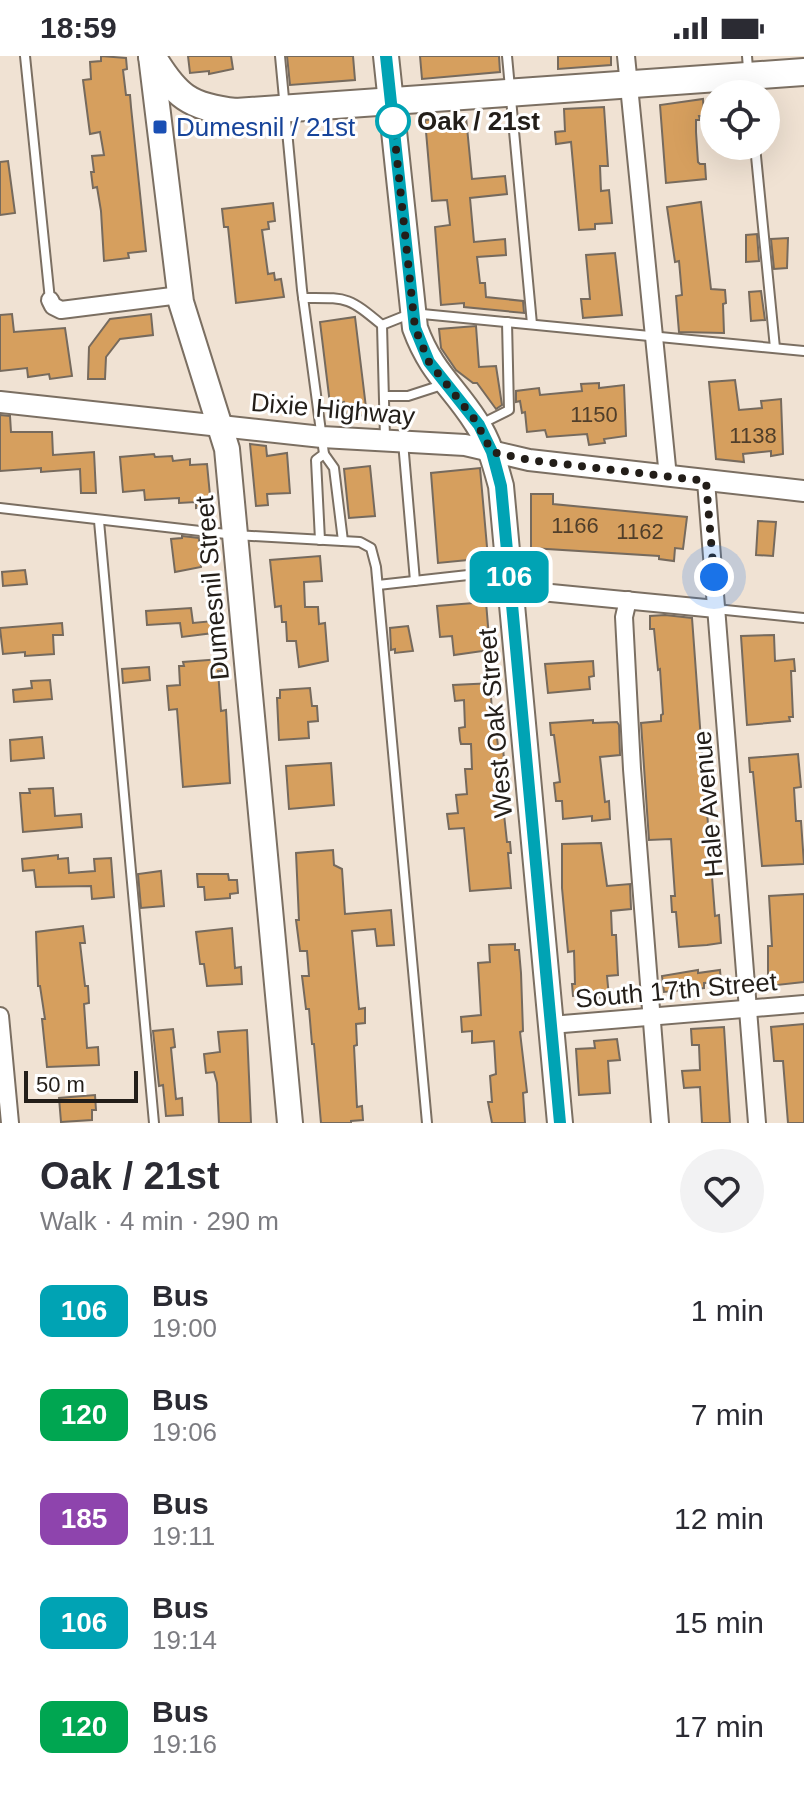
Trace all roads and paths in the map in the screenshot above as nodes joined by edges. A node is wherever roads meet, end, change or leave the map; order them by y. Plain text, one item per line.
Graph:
1 (25, 56) edge
2 (152, 56) edge
3 (280, 56) edge
4 (386, 56) edge
5 (507, 56) edge
6 (626, 56) edge
7 (804, 72) edge
8 (748, 75) edge
9 (629, 85) junction
10 (510, 94) junction
11 (391, 101) junction
12 (285, 109) junction
13 (756, 160) edge
14 (180, 295) junction
15 (303, 298) junction
16 (50, 300) joint
17 (412, 313) junction
18 (507, 322) junction
19 (532, 324) junction
20 (382, 325) junction
21 (654, 336) junction
22 (775, 348) junction
23 (804, 351) edge
24 (446, 384) junction
25 (384, 396) junction
26 (0, 402) edge
27 (220, 424) junction
28 (479, 425) junction
29 (394, 440) junction
30 (321, 450) junction
31 (492, 452) junction
32 (668, 477) junction
33 (706, 481) junction
34 (804, 491) edge
35 (0, 508) edge
36 (99, 521) junction
37 (235, 535) junction
38 (320, 540) junction
39 (343, 541) junction
40 (510, 580) junction
41 (415, 581) junction
42 (378, 585) junction
43 (628, 600) junction
44 (716, 609) junction
45 (804, 618) edge
46 (804, 1004) edge
47 (748, 1009) junction
48 (0, 1016) edge
49 (651, 1017) junction
50 (551, 1025) junction
51 (10, 1123) edge
52 (154, 1123) edge
53 (290, 1123) edge
54 (427, 1123) edge
55 (560, 1123) edge
56 (660, 1123) edge
57 (757, 1123) edge

1 - 16 lane
2 - 12 main road
2 - 14 main road, Dumesnil Street
3 - 12 lane
4 - 11 main road, West Oak Street
5 - 10 lane
6 - 9 street
7 - 8 main road
8 - 9 main road
9 - 10 main road
9 - 21 street
10 - 11 main road
10 - 19 lane
11 - 12 main road
11 - 17 main road, West Oak Street
12 - 15 lane
13 - 22 lane
14 - 16 street
14 - 27 main road, Dumesnil Street
15 - 20 lane
15 - 30 lane
17 - 18 lane
17 - 20 lane
17 - 24 main road, West Oak Street
18 - 19 lane
18 - 28 lane
19 - 21 lane
20 - 25 lane
21 - 22 lane
21 - 32 street
22 - 23 lane
24 - 25 lane
24 - 28 main road, West Oak Street
25 - 29 lane
26 - 27 street, Dixie Highway
27 - 30 street, Dixie Highway
27 - 37 main road, Dumesnil Street
28 - 31 main road, West Oak Street
29 - 30 street, Dixie Highway
29 - 31 street, Dixie Highway
29 - 41 lane
30 - 38 lane
30 - 39 lane
31 - 32 street, Dixie Highway
31 - 40 main road, West Oak Street
32 - 33 street, Dixie Highway
33 - 34 street, Dixie Highway
33 - 44 street, Hale Avenue
35 - 36 lane
36 - 37 lane
36 - 52 lane
37 - 38 lane
37 - 53 main road, Dumesnil Street
38 - 39 lane
39 - 42 lane
40 - 41 lane
40 - 43 street
40 - 50 main road, West Oak Street
41 - 42 lane
42 - 54 lane
43 - 44 street
43 - 49 street
44 - 45 lane
44 - 47 street, Hale Avenue
46 - 47 street, South 17th Street
47 - 49 street, South 17th Street
47 - 57 street, Hale Avenue
48 - 51 street
49 - 50 street, South 17th Street
49 - 56 street
50 - 55 main road, West Oak Street

